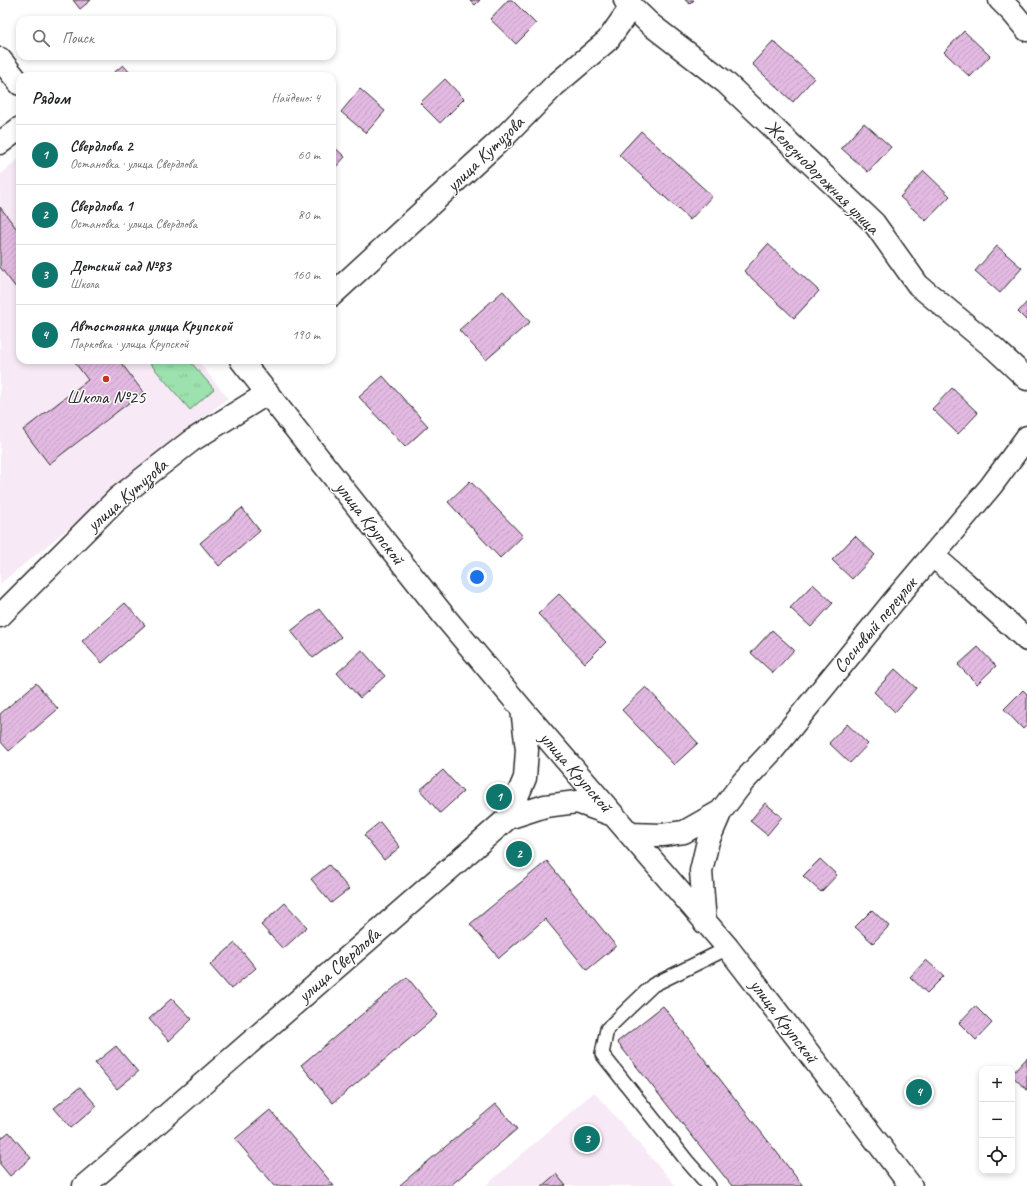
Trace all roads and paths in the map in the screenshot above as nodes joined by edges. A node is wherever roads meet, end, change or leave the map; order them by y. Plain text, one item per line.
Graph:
1 (1000, 0) edge
2 (628, 3) edge
3 (1027, 30) edge
4 (0, 59) edge
5 (16, 79) edge
6 (16, 131) edge
7 (0, 143) edge
8 (336, 292) edge
9 (251, 364) edge
10 (1027, 379) edge
11 (268, 393) junction
12 (1027, 437) edge
13 (933, 556) junction
14 (0, 616) edge
15 (1027, 640) edge
16 (522, 709) junction
17 (721, 811) junction
18 (612, 814) junction
19 (508, 818) junction
20 (630, 834) junction
21 (705, 923) junction
22 (728, 948) junction
23 (84, 1186) edge
24 (709, 1186) edge
25 (911, 1186) edge

1 - 3 street
2 - 8 street, улица Кутузова
2 - 10 street, Железнодорожная улица
4 - 5 street
6 - 7 street
9 - 11 street, улица Крупской
11 - 14 street, улица Кутузова
11 - 16 street, улица Крупской
12 - 13 street, Сосновый переулок
13 - 15 street
13 - 17 street, Сосновый переулок
16 - 18 street, улица Крупской
16 - 19 street, улица Свердлова
17 - 20 street, Сосновый переулок
17 - 21 street, Сосновый переулок
18 - 19 street
18 - 20 street, улица Крупской
19 - 23 street, улица Свердлова
20 - 21 street, улица Крупской
21 - 22 street, улица Крупской
22 - 24 lane
22 - 25 street, улица Крупской

